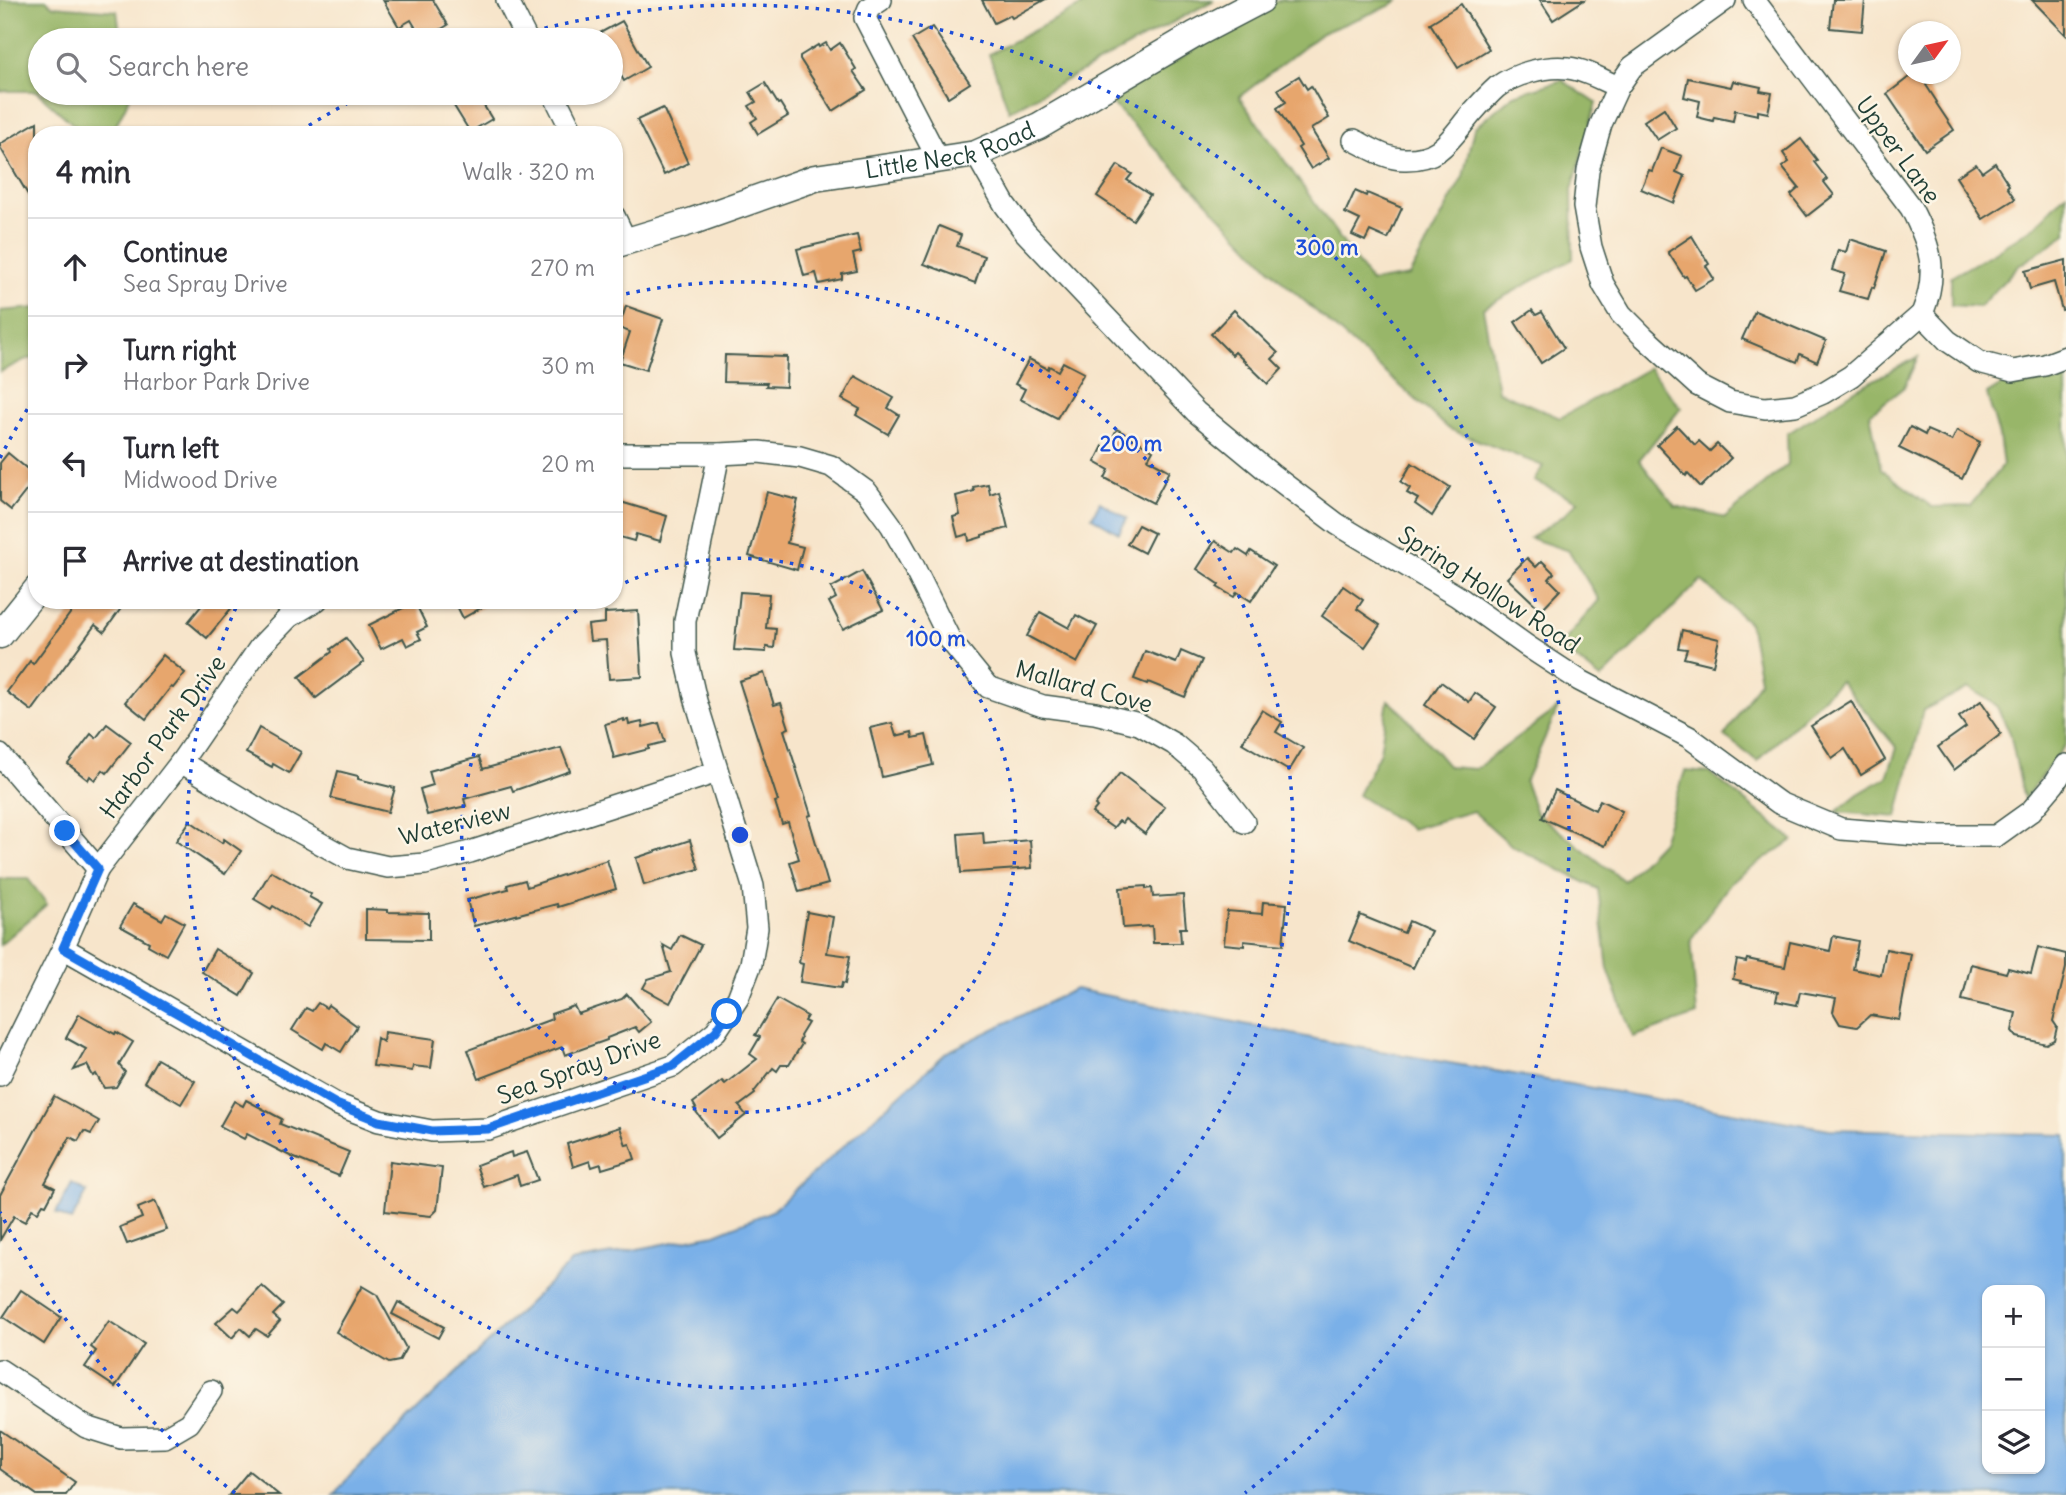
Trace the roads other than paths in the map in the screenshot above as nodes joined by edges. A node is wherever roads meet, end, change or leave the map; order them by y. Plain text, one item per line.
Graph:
1 (507, 0) edge
2 (881, 0) edge
3 (1261, 0) edge
4 (1725, 0) edge
5 (1754, 0) edge
6 (521, 28) edge
7 (1618, 87) junction
8 (559, 105) edge
9 (570, 126) edge
10 (1354, 140) dead end
11 (976, 154) junction
12 (938, 159) junction
13 (623, 242) edge
14 (1922, 314) junction
15 (2066, 357) edge
16 (623, 454) edge
17 (719, 454) junction
18 (28, 600) edge
19 (302, 609) edge
20 (0, 635) edge
21 (0, 755) edge
22 (181, 762) junction
23 (2066, 765) edge
24 (717, 772) junction
25 (1244, 822) dead end
26 (98, 869) junction
27 (63, 948) junction
28 (0, 1074) edge
29 (0, 1370) edge
30 (211, 1391) dead end

1 - 6 street
2 - 12 street
3 - 11 street, Little Neck Road
4 - 7 street
5 - 14 street, Upper Lane
7 - 10 street
7 - 14 street
8 - 9 street
11 - 12 street, Little Neck Road
11 - 23 street, Spring Hollow Road
12 - 13 street, Little Neck Road
14 - 15 street
16 - 17 street, Mallard Cove
17 - 24 street, Sea Spray Drive
17 - 25 street, Mallard Cove
18 - 20 street
19 - 22 street, Harbor Park Drive
21 - 26 street
22 - 24 street, Waterview
22 - 26 street, Harbor Park Drive
24 - 27 street, Sea Spray Drive
26 - 27 street, Harbor Park Drive
27 - 28 street, Harbor Park Drive
29 - 30 street

